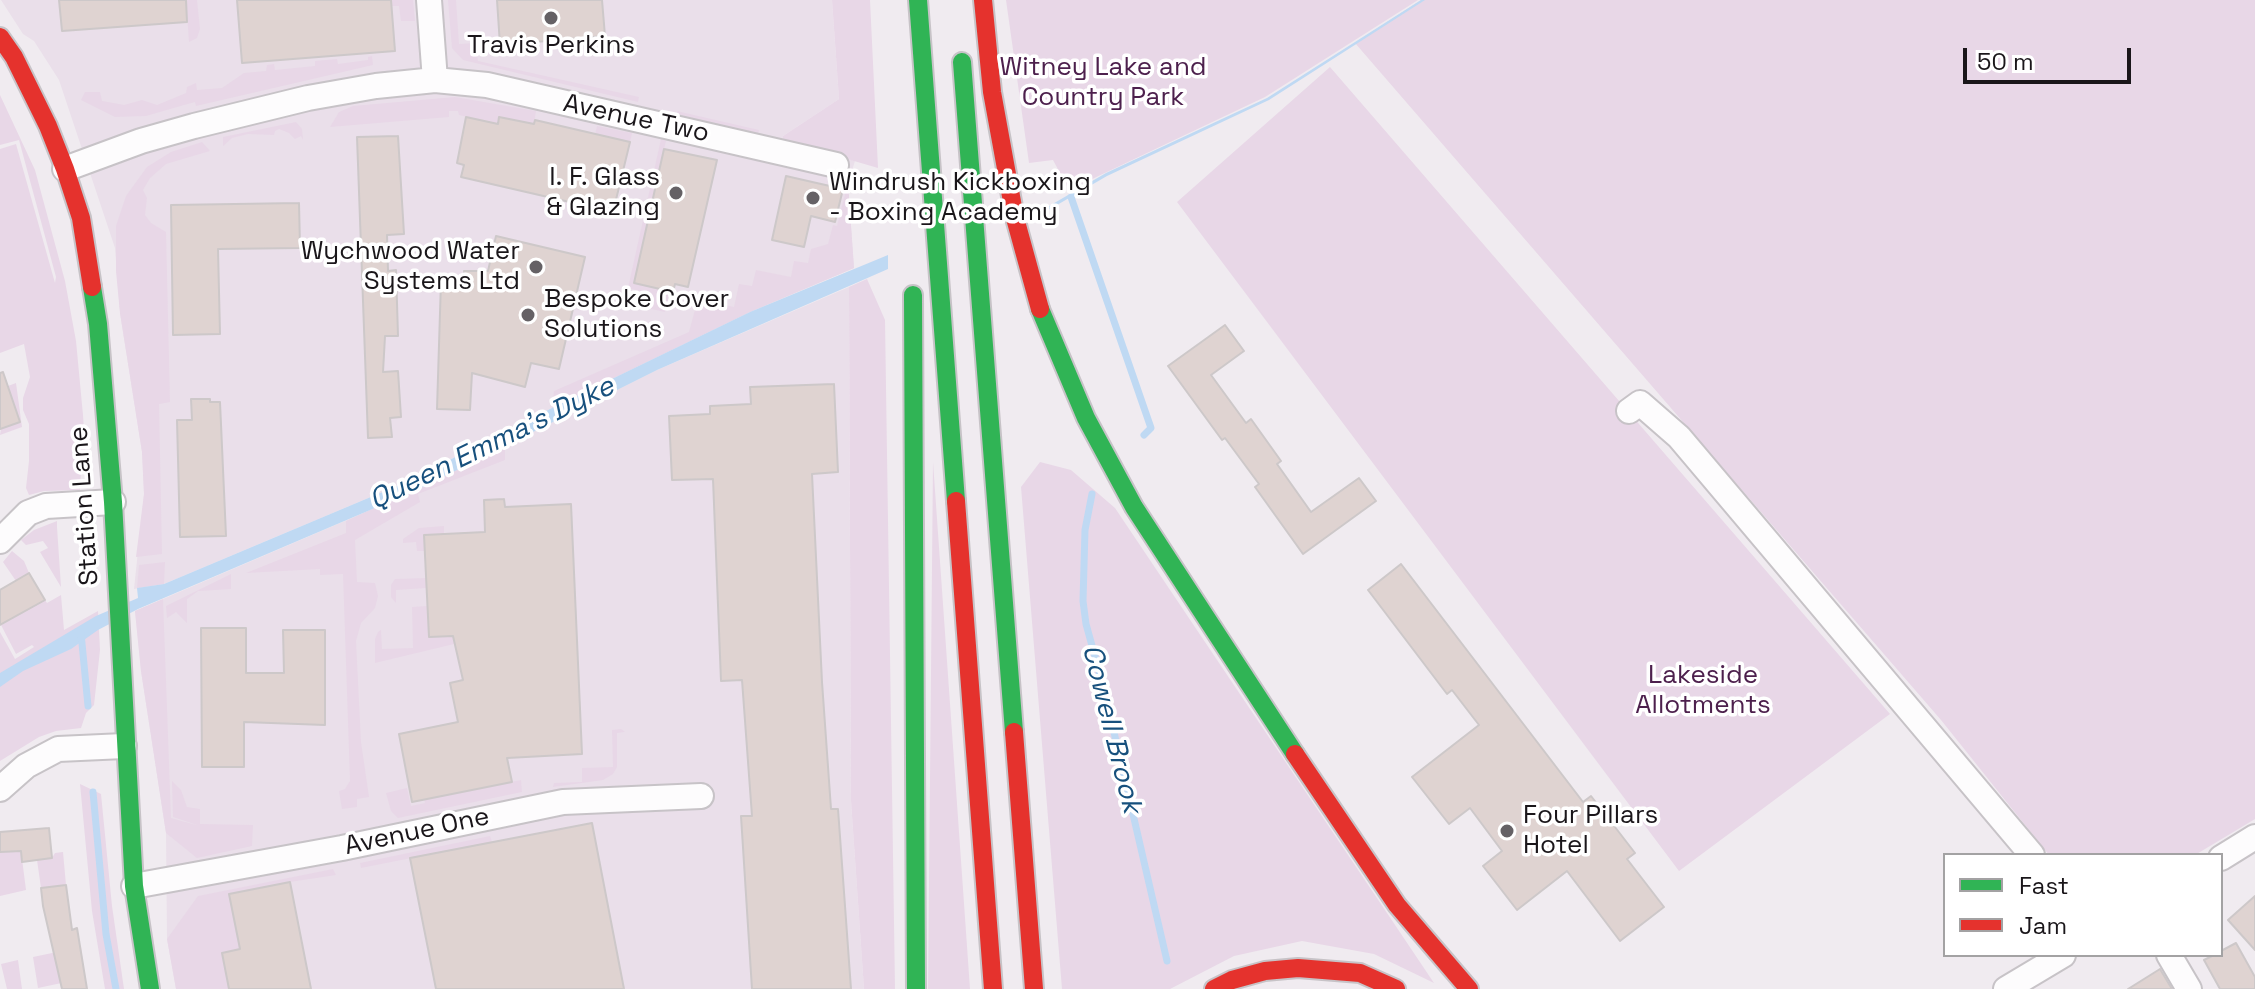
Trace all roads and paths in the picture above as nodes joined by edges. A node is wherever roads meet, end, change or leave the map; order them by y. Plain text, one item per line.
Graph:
1 (429, 0) edge
2 (918, 0) edge
3 (983, 0) edge
4 (0, 37) edge
5 (961, 47) dead end
6 (435, 80) junction
7 (928, 138) junction
8 (836, 165) dead end
9 (65, 169) junction
10 (916, 194) dead end
11 (913, 271) dead end
12 (1629, 411) dead end
13 (113, 502) junction
14 (0, 541) edge
15 (124, 746) junction
16 (0, 789) edge
17 (701, 796) dead end
18 (2255, 837) edge
19 (2030, 853) edge
20 (2223, 857) edge
21 (134, 886) junction
22 (2060, 957) edge
23 (2170, 957) edge
24 (150, 989) edge
25 (916, 989) edge
26 (993, 989) edge
27 (1034, 989) edge
28 (1214, 989) edge
29 (1396, 989) edge
30 (1469, 989) edge
31 (2006, 989) edge
32 (2189, 989) edge

1 - 6 street
2 - 7 main road
3 - 30 main road
4 - 9 main road, Station Lane
5 - 27 main road
6 - 8 street, Avenue Two
6 - 9 street, Avenue Two
7 - 10 main road
7 - 26 main road
9 - 13 main road, Station Lane
11 - 25 main road
12 - 19 street
13 - 14 street
13 - 15 main road, Station Lane
15 - 16 street
15 - 21 main road, Station Lane
17 - 21 street, Avenue One
18 - 20 street
21 - 24 main road, Station Lane
22 - 31 street
23 - 32 street
28 - 29 main road

